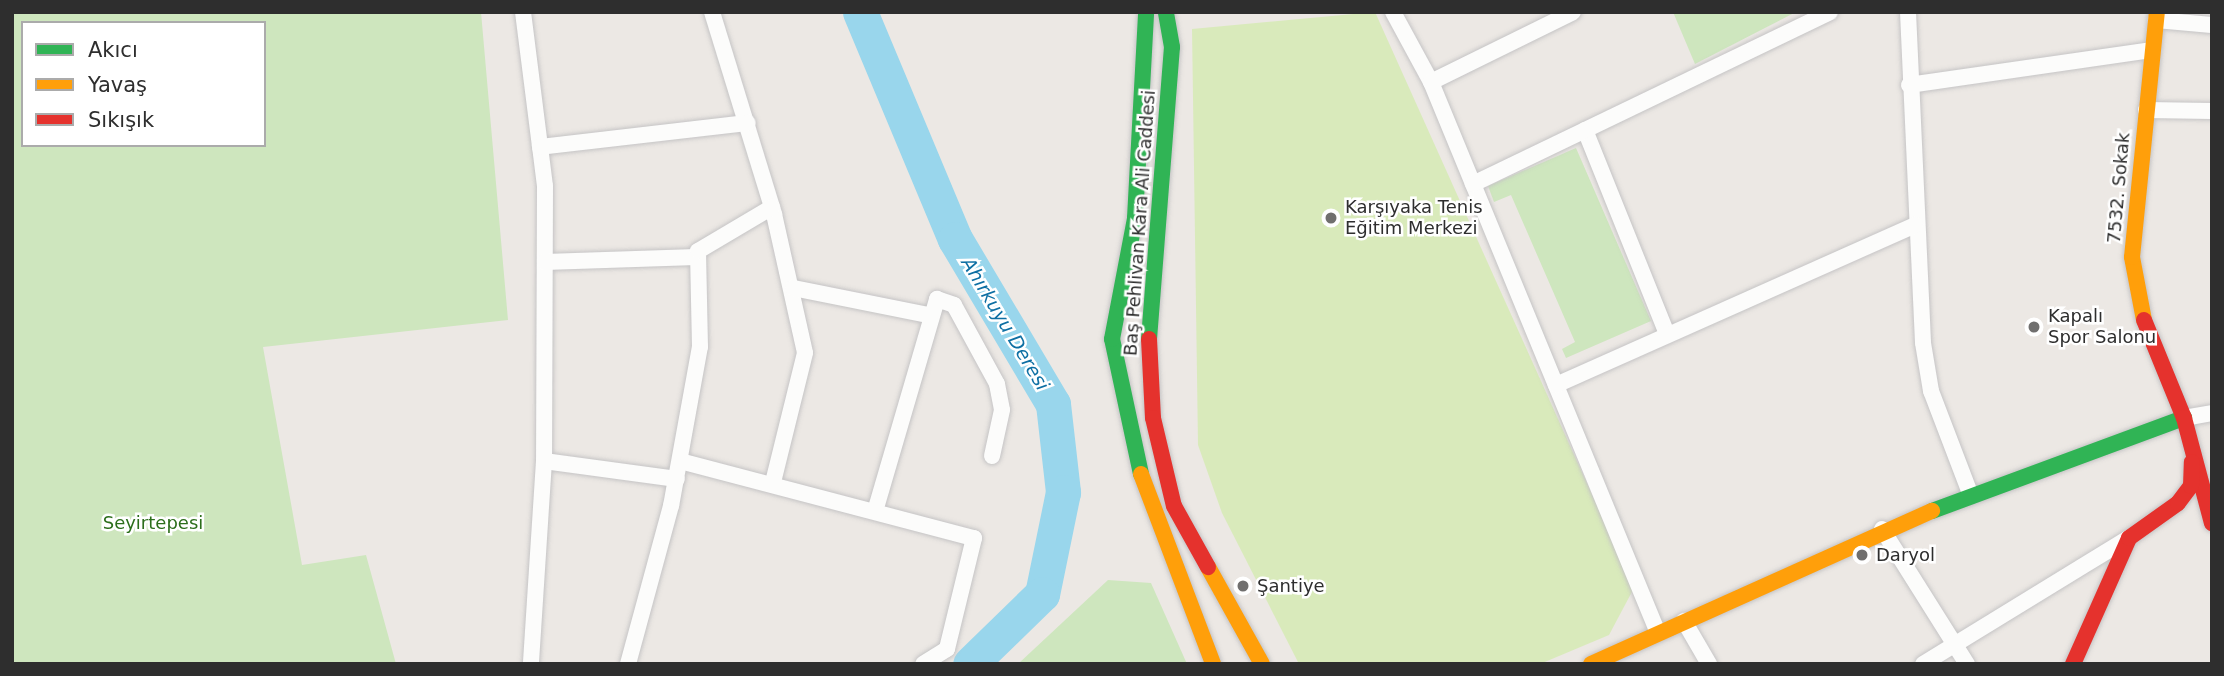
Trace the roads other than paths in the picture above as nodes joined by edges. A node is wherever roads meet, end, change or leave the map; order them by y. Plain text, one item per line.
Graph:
1 (523, 12) edge
2 (712, 12) edge
3 (1146, 12) edge
4 (1166, 12) edge
5 (1393, 12) edge
6 (1573, 12) edge
7 (1830, 12) edge
8 (1908, 12) edge
9 (2156, 16) edge
10 (2212, 25) edge
11 (2152, 50) junction
12 (1431, 82) junction
13 (1909, 85) junction
14 (2146, 110) junction
15 (2212, 111) edge
16 (748, 123) junction
17 (1585, 130) junction
18 (540, 147) junction
19 (1473, 184) junction
20 (772, 207) junction
21 (1914, 225) junction
22 (696, 257) junction
23 (545, 262) junction
24 (793, 288) junction
25 (928, 315) junction
26 (1667, 332) junction
27 (1556, 385) junction
28 (2212, 413) edge
29 (2184, 418) junction
30 (992, 456) dead end
31 (544, 461) junction
32 (680, 461) junction
33 (677, 479) junction
34 (773, 482) junction
35 (1971, 496) junction
36 (876, 508) junction
37 (2212, 523) edge
38 (1882, 528) junction
39 (2129, 538) junction
40 (1684, 621) junction
41 (1658, 633) junction
42 (1955, 643) junction
43 (1601, 662) edge
44 (531, 664) edge
45 (628, 664) edge
46 (923, 664) edge
47 (1213, 664) edge
48 (1262, 664) edge
49 (1709, 664) edge
50 (1923, 664) edge
51 (1967, 664) edge
52 (2073, 664) edge

1 - 18 street
2 - 16 street
3 - 47 street, Baş Pehlivan Kara Ali Caddesi
4 - 48 street, Baş Pehlivan Kara Ali Caddesi
5 - 12 street
6 - 12 street
7 - 17 street
8 - 13 street
9 - 10 street
9 - 11 street, 7532. Sokak
11 - 13 street
11 - 14 street, 7532. Sokak
12 - 19 street
13 - 21 street
14 - 15 street
14 - 29 street, 7532. Sokak
16 - 18 street
16 - 20 street
17 - 19 street
17 - 26 street
18 - 23 street
19 - 27 street
20 - 22 street
20 - 24 street
21 - 26 street
21 - 35 street
22 - 23 street
22 - 32 street
23 - 31 street
24 - 25 street
24 - 34 street
25 - 30 street
25 - 36 street
26 - 27 street
27 - 41 street
28 - 29 street
29 - 35 street
29 - 37 street, 7532. Sokak
29 - 39 street
31 - 33 street
31 - 44 street
32 - 33 street
32 - 34 street
33 - 45 street
34 - 36 street
35 - 38 street
36 - 46 street
38 - 40 street
38 - 42 street
39 - 42 street
39 - 52 street
40 - 41 street
40 - 49 street
41 - 43 street
42 - 50 street
42 - 51 street

